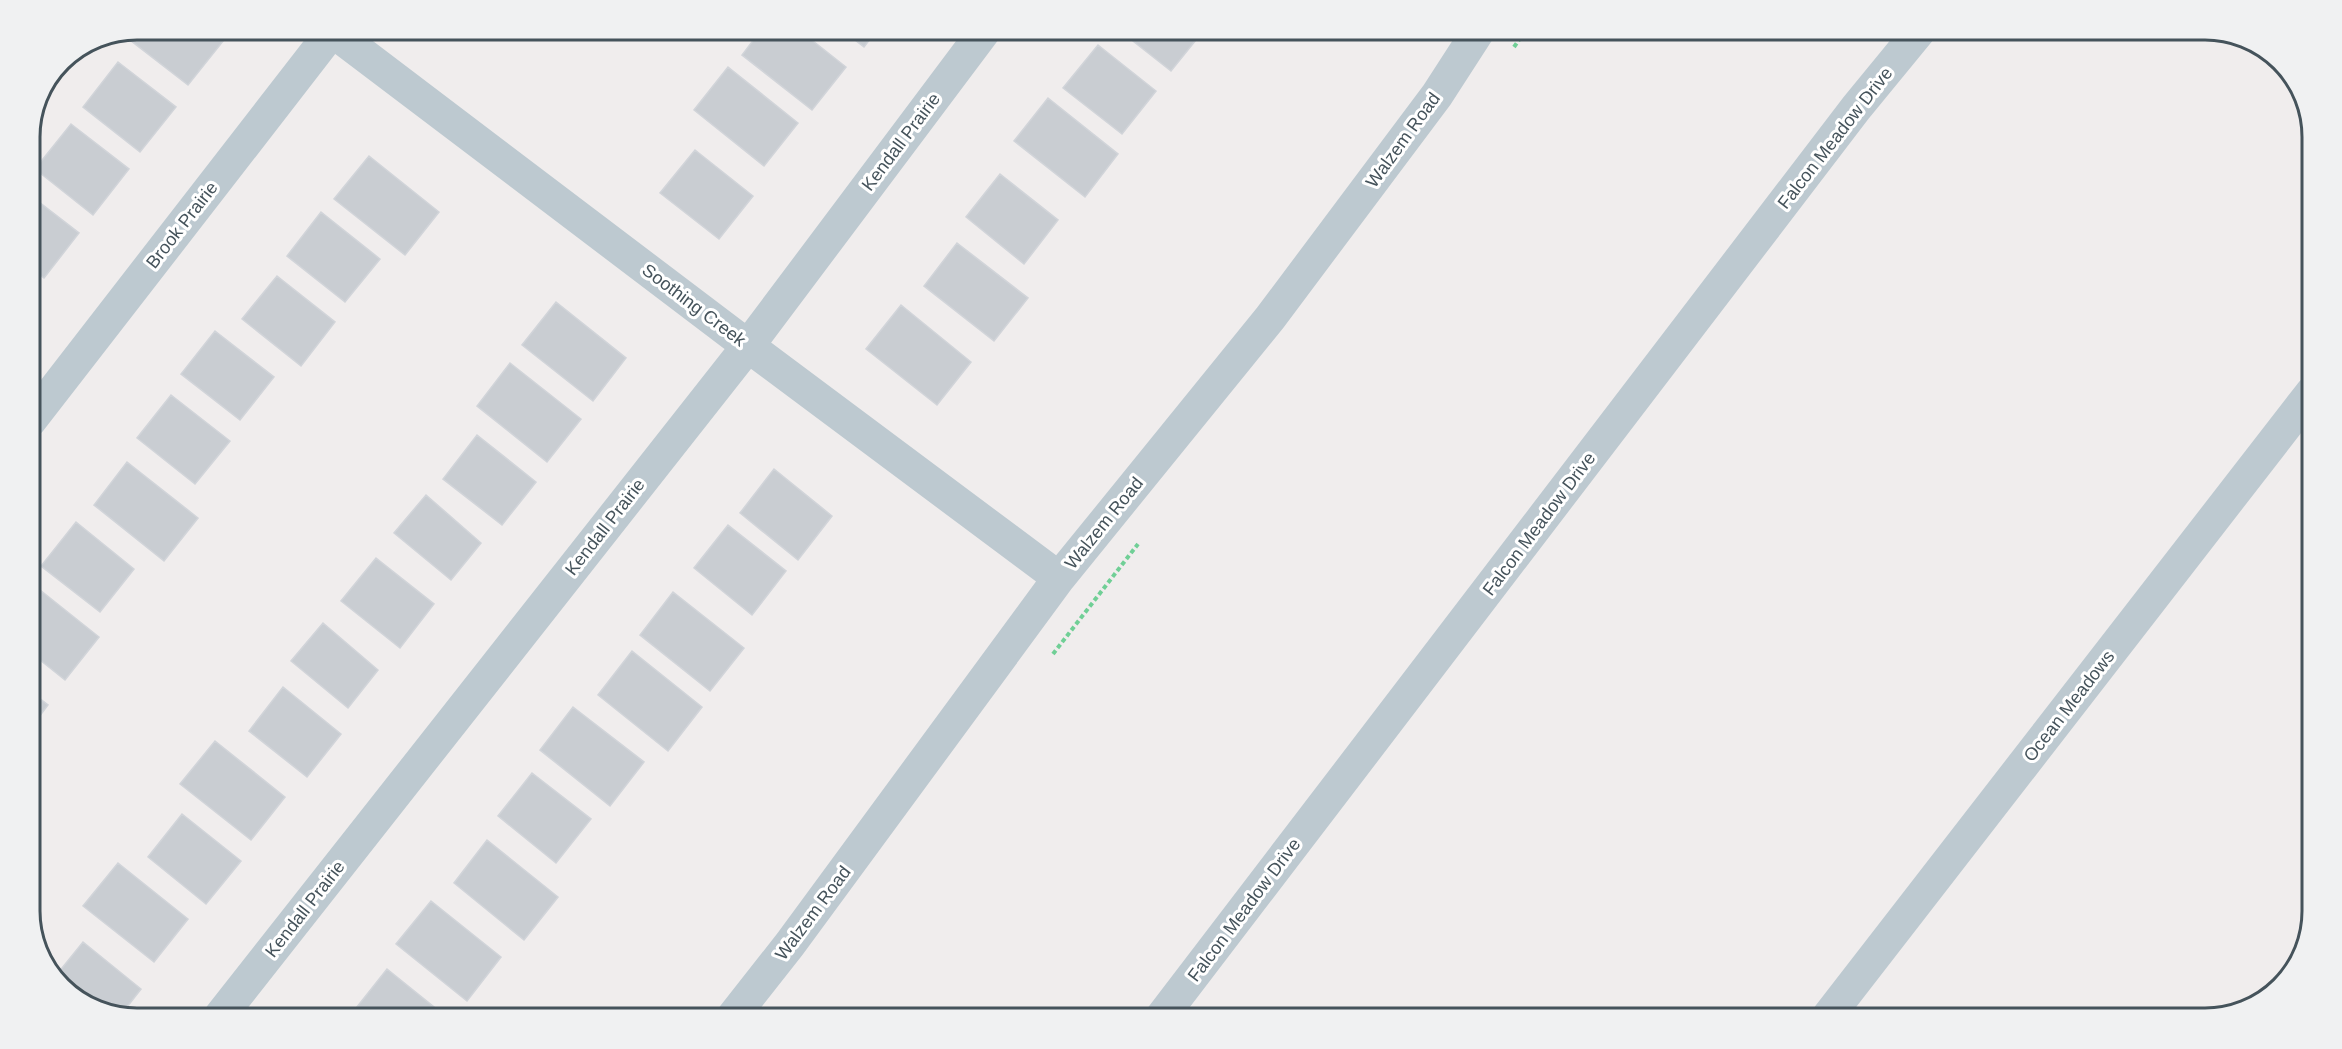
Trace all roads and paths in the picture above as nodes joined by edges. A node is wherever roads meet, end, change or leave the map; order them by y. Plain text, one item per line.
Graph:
1 (324, 40) edge
2 (345, 40) edge
3 (978, 40) edge
4 (1473, 40) edge
5 (1912, 40) edge
6 (748, 346) junction
7 (2301, 406) edge
8 (41, 407) edge
9 (1059, 578) junction
10 (227, 1008) edge
11 (740, 1008) edge
12 (1168, 1008) edge
13 (1835, 1008) edge

1 - 8 street, Brook Prairie
2 - 6 street, Soothing Creek
3 - 6 street, Kendall Prairie
4 - 9 street, Walzem Road
5 - 12 street, Falcon Meadow Drive
6 - 9 street, Soothing Creek
6 - 10 street, Kendall Prairie
7 - 13 street, Ocean Meadows
9 - 11 street, Walzem Road

